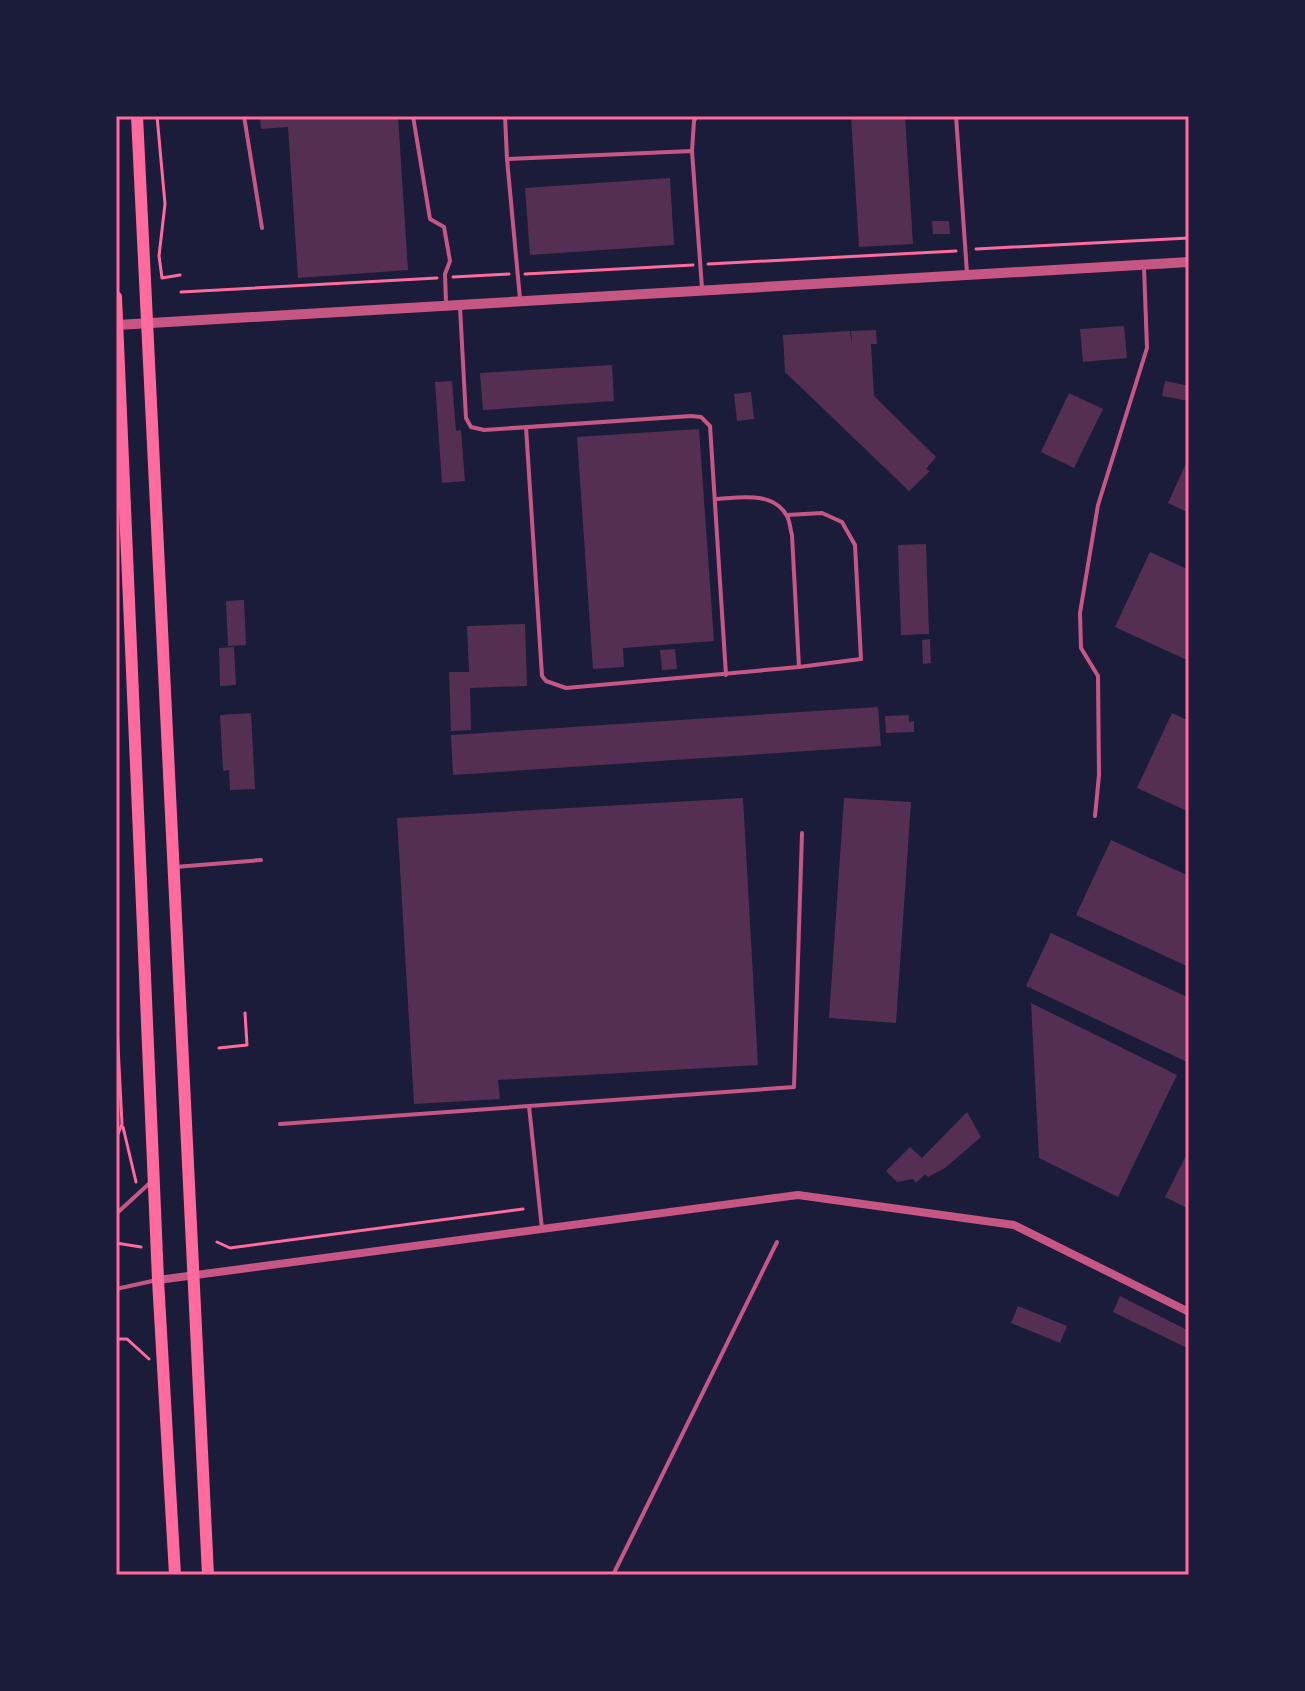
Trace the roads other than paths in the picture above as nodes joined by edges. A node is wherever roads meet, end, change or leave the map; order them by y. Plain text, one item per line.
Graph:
1 (137, 116) edge
2 (244, 116) edge
3 (413, 116) edge
4 (505, 116) edge
5 (697, 116) edge
6 (956, 116) edge
7 (692, 151) junction
8 (507, 159) junction
9 (262, 228) dead end
10 (1189, 262) edge
11 (1144, 265) junction
12 (967, 275) junction
13 (702, 291) junction
14 (116, 297) edge
15 (520, 301) junction
16 (460, 305) junction
17 (446, 306) junction
18 (147, 324) junction
19 (117, 325) edge
20 (526, 427) junction
21 (715, 499) junction
22 (787, 515) junction
23 (799, 667) junction
24 (726, 675) junction
25 (1095, 816) dead end
26 (802, 833) dead end
27 (261, 860) dead end
28 (173, 867) junction
29 (529, 1106) junction
30 (280, 1124) dead end
31 (154, 1179) junction
32 (116, 1214) edge
33 (542, 1229) junction
34 (777, 1242) dead end
35 (194, 1275) junction
36 (158, 1280) junction
37 (116, 1289) edge
38 (1189, 1312) edge
39 (175, 1575) edge
40 (208, 1575) edge
41 (613, 1575) edge

1 - 18 main road
2 - 9 lane
3 - 17 lane
4 - 8 lane
5 - 7 lane
6 - 12 lane
7 - 8 lane
7 - 13 lane
8 - 15 lane
10 - 11 street
11 - 12 street
11 - 25 lane
12 - 13 street
13 - 15 street
14 - 19 main road
15 - 16 street
16 - 17 street
16 - 20 lane
17 - 18 street
18 - 19 street
18 - 28 main road
19 - 31 main road
20 - 21 lane
20 - 24 lane
21 - 22 lane
21 - 24 lane
22 - 23 lane
22 - 23 lane
23 - 24 lane
26 - 29 lane
27 - 28 lane
28 - 35 main road
29 - 30 lane
29 - 33 lane
31 - 32 lane
31 - 36 main road
33 - 35 street
33 - 38 street
34 - 41 lane
35 - 36 street
35 - 40 main road
36 - 37 lane
36 - 39 main road

